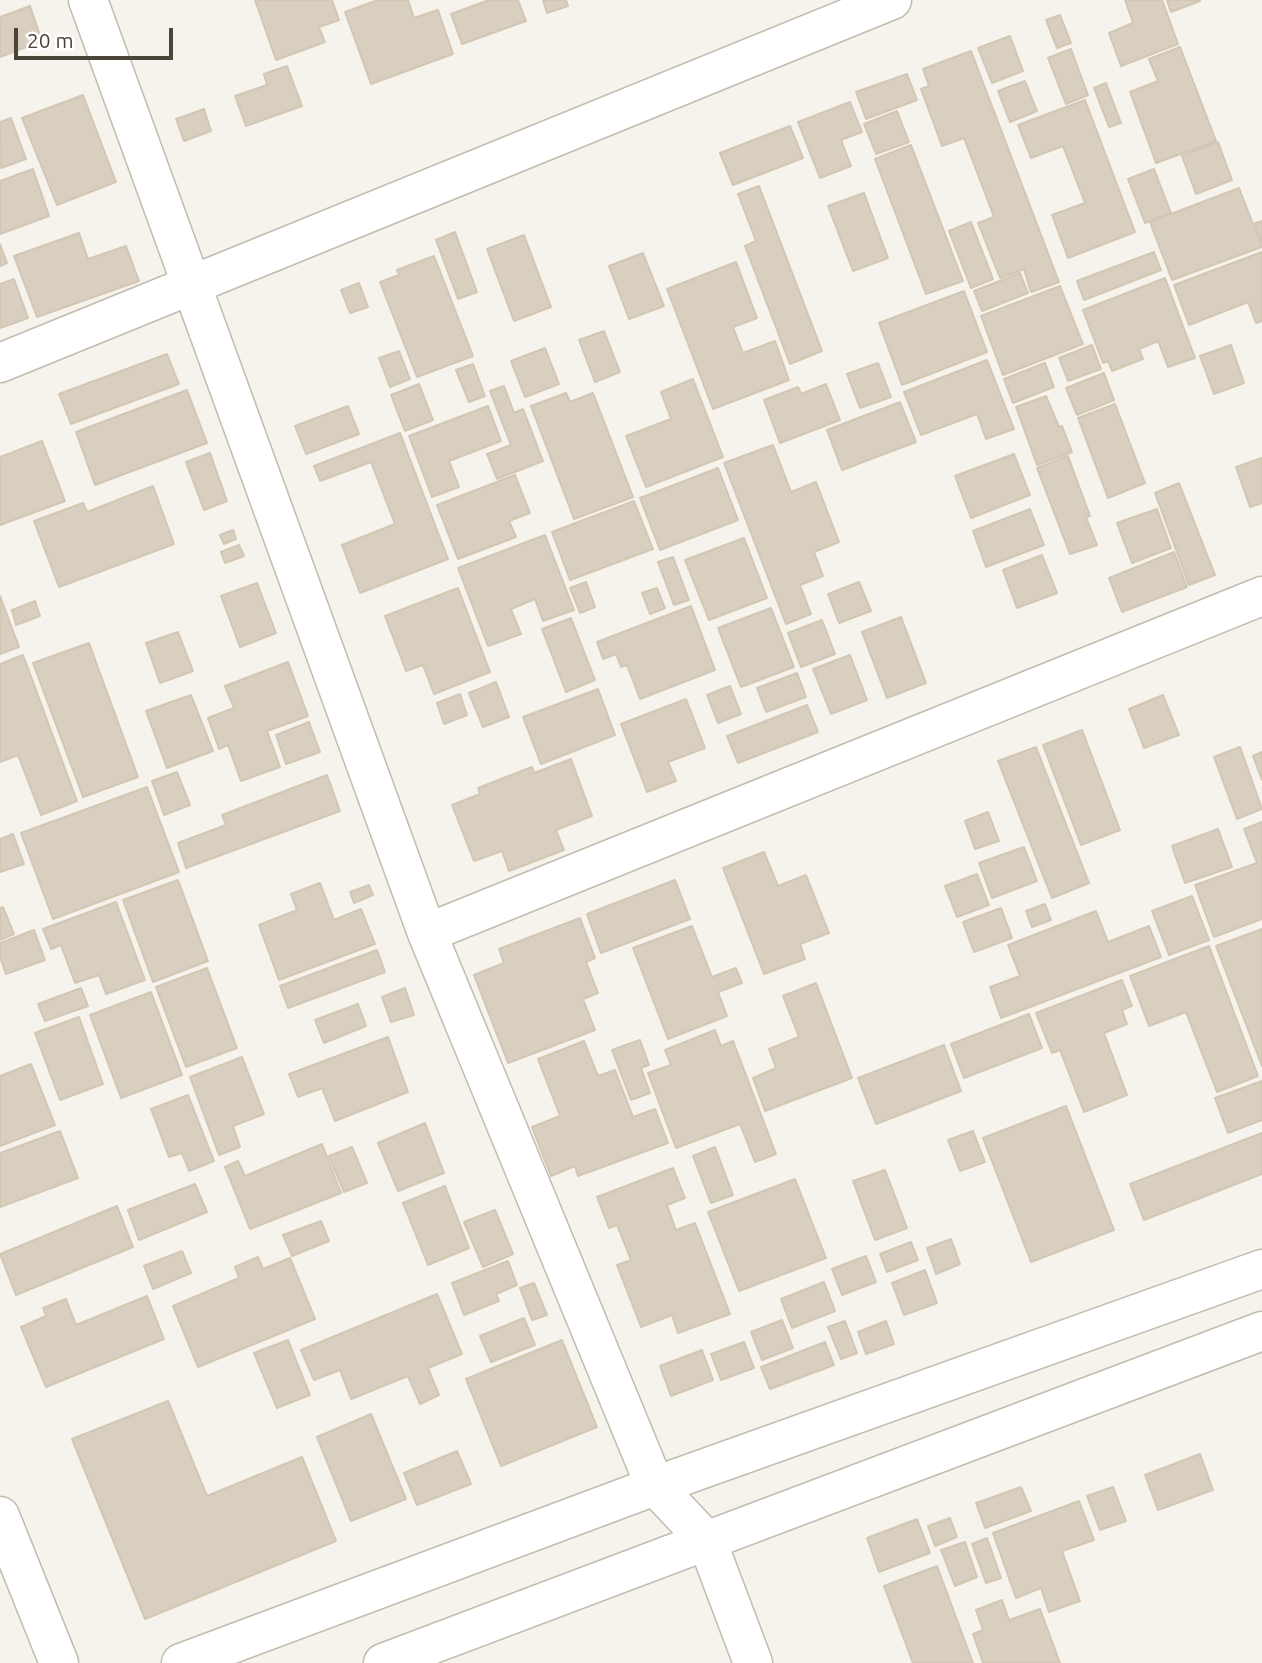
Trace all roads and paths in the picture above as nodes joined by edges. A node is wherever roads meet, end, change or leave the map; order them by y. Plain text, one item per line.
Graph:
1 (88, 0) edge
2 (892, 0) edge
3 (194, 285) junction
4 (0, 363) edge
5 (1262, 596) edge
6 (427, 933) junction
7 (1262, 1269) edge
8 (1262, 1331) edge
9 (655, 1486) junction
10 (0, 1516) edge
11 (707, 1541) junction
12 (59, 1663) edge
13 (181, 1663) edge
14 (383, 1663) edge
15 (753, 1663) edge

1 - 3 street
2 - 3 street
3 - 4 street
3 - 6 street
5 - 6 street
6 - 9 street
7 - 9 street
8 - 11 street
9 - 11 street
9 - 13 street
10 - 12 street
11 - 14 street
11 - 15 street

